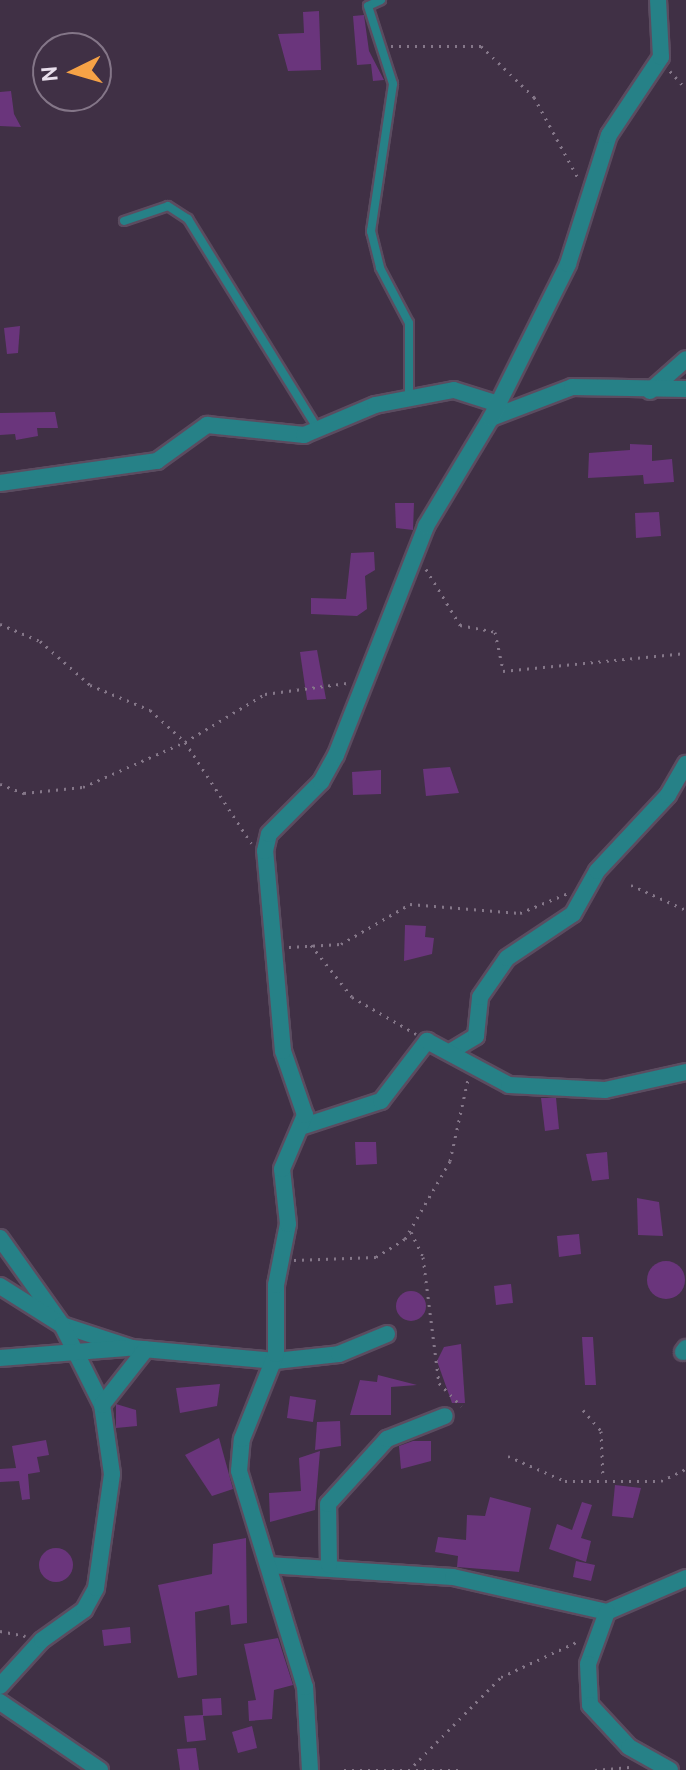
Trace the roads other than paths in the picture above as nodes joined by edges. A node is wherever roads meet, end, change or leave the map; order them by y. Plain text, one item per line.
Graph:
1 (381, 0) edge
2 (656, 2) edge
3 (124, 221) dead end
4 (686, 359) edge
5 (686, 389) edge
6 (650, 391) junction
7 (409, 400) junction
8 (495, 411) junction
9 (319, 432) junction
10 (0, 483) edge
11 (686, 764) edge
12 (460, 1055) junction
13 (686, 1072) edge
14 (304, 1126) junction
15 (0, 1238) edge
16 (0, 1286) edge
17 (62, 1325) junction
18 (387, 1334) dead end
19 (139, 1348) junction
20 (76, 1353) junction
21 (0, 1358) edge
22 (275, 1361) junction
23 (102, 1405) junction
24 (445, 1416) dead end
25 (268, 1565) junction
26 (329, 1565) junction
27 (686, 1578) edge
28 (607, 1612) junction
29 (0, 1686) edge
30 (0, 1702) edge
31 (100, 1770) edge
32 (310, 1770) edge
33 (670, 1770) edge

1 - 7 lane
2 - 8 street
3 - 9 lane
4 - 6 street
5 - 6 street
6 - 8 street
7 - 8 street
7 - 9 street
8 - 14 street
9 - 10 street
11 - 12 street
12 - 13 street
12 - 14 street
14 - 22 street
15 - 17 street
16 - 17 street
17 - 19 street
17 - 20 street
18 - 22 street
19 - 20 street
19 - 22 street
19 - 23 street
20 - 21 street
20 - 23 street
22 - 25 street
23 - 29 street
24 - 26 street
25 - 26 street
25 - 32 street
26 - 28 street
27 - 28 street
28 - 33 street
30 - 31 street

